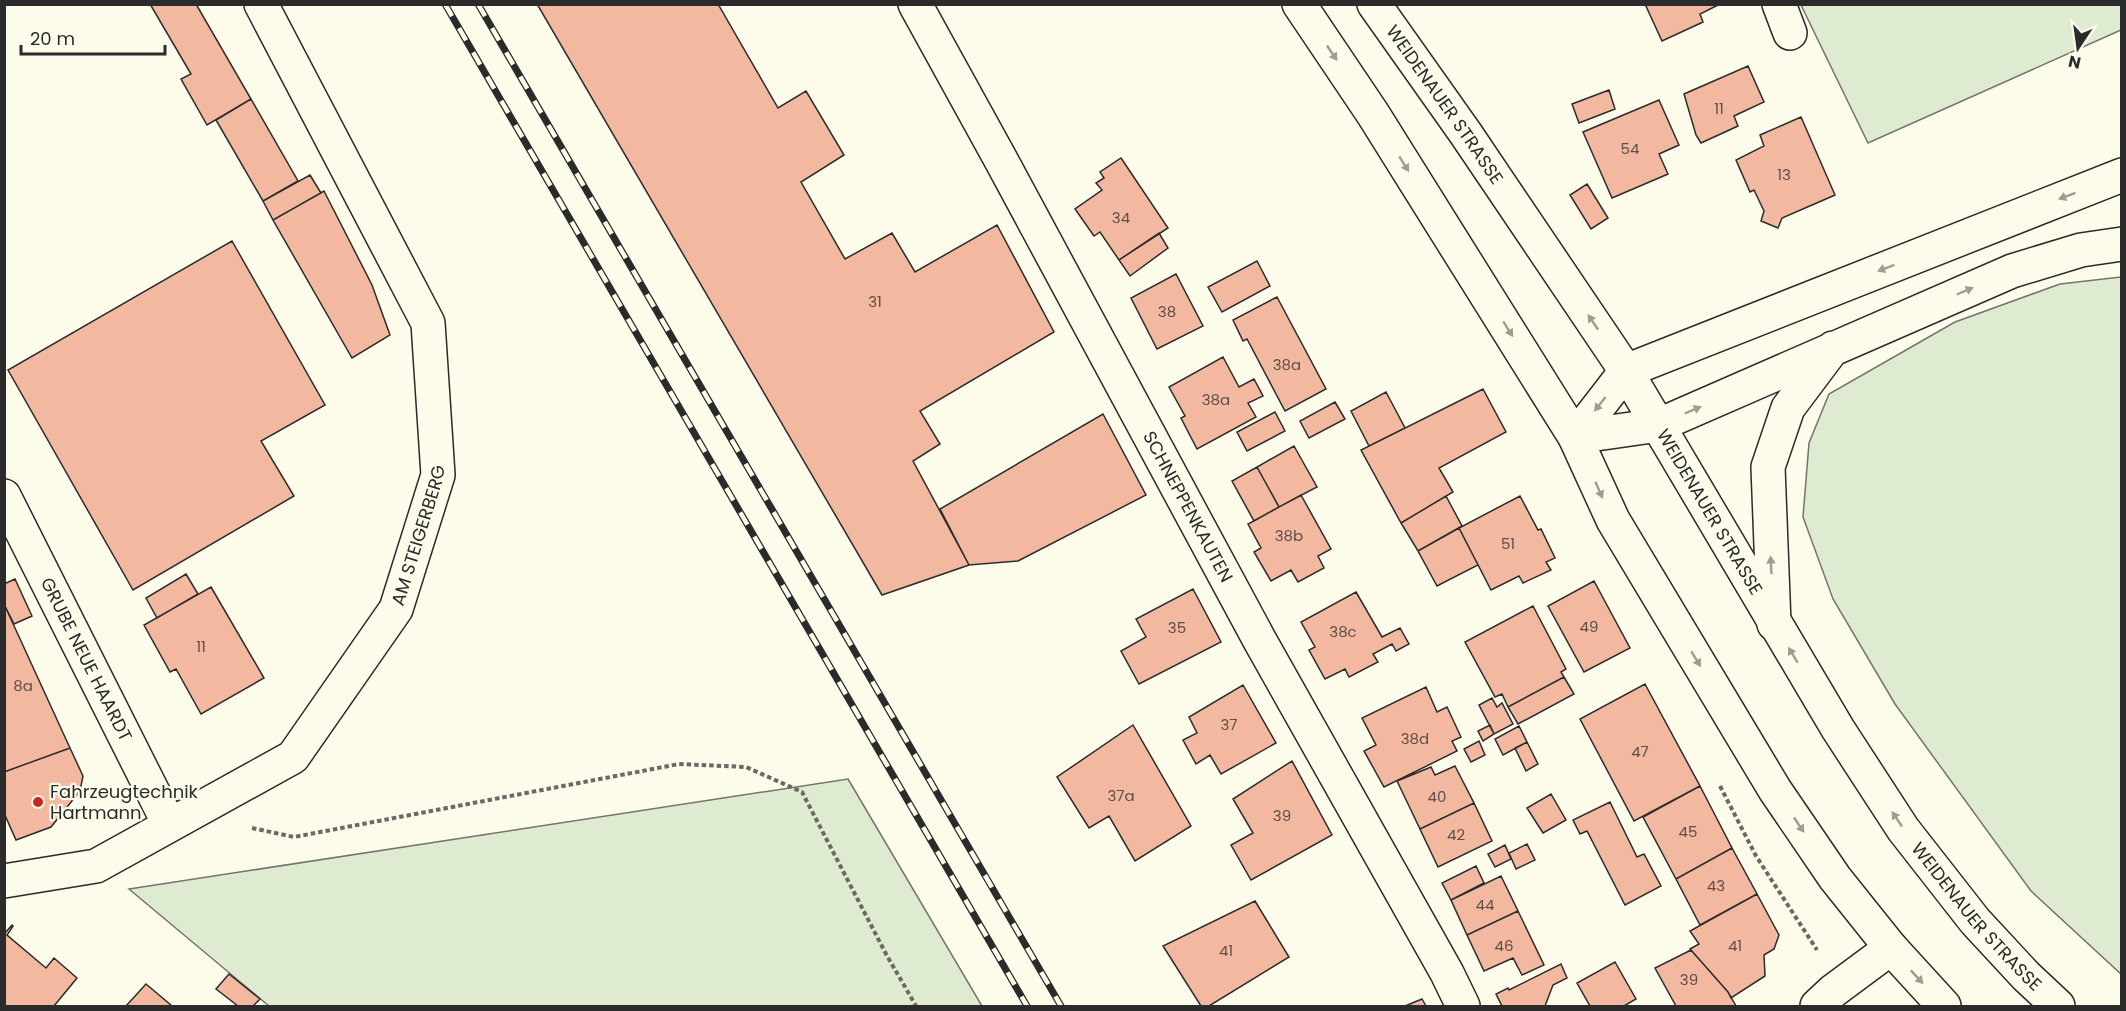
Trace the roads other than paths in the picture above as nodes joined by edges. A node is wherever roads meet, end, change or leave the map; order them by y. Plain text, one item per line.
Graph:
1 (261, 4) edge
2 (915, 4) edge
3 (1299, 4) edge
4 (1374, 4) edge
5 (2121, 175) edge
6 (2121, 244) edge
7 (1834, 347) junction
8 (1626, 371) junction
9 (1659, 424) junction
10 (1575, 437) junction
11 (4, 496) edge
12 (1774, 624) junction
13 (169, 824) junction
14 (4, 881) edge
15 (1890, 948) junction
16 (1463, 1006) edge
17 (1817, 1006) edge
18 (1944, 1006) edge
19 (2058, 1006) edge

1 - 13 main road, AM STEIGERBERG
2 - 16 main road, SCHNEPPENKAUTEN
3 -> 10 main road
8 -> 4 main road, WEIDENAUER STRASSE
5 -> 8 main road
7 -> 6 main road
9 -> 7 main road
12 -> 7 main road
8 - 9 main road, WEIDENAUER STRASSE
8 -> 10 main road
9 - 10 main road
9 - 12 main road, WEIDENAUER STRASSE
10 -> 15 main road
11 - 13 main road, GRUBE NEUE HAARDT
19 -> 12 main road, WEIDENAUER STRASSE
13 - 14 main road, AM STEIGERBERG
15 - 17 main road
15 -> 18 main road

